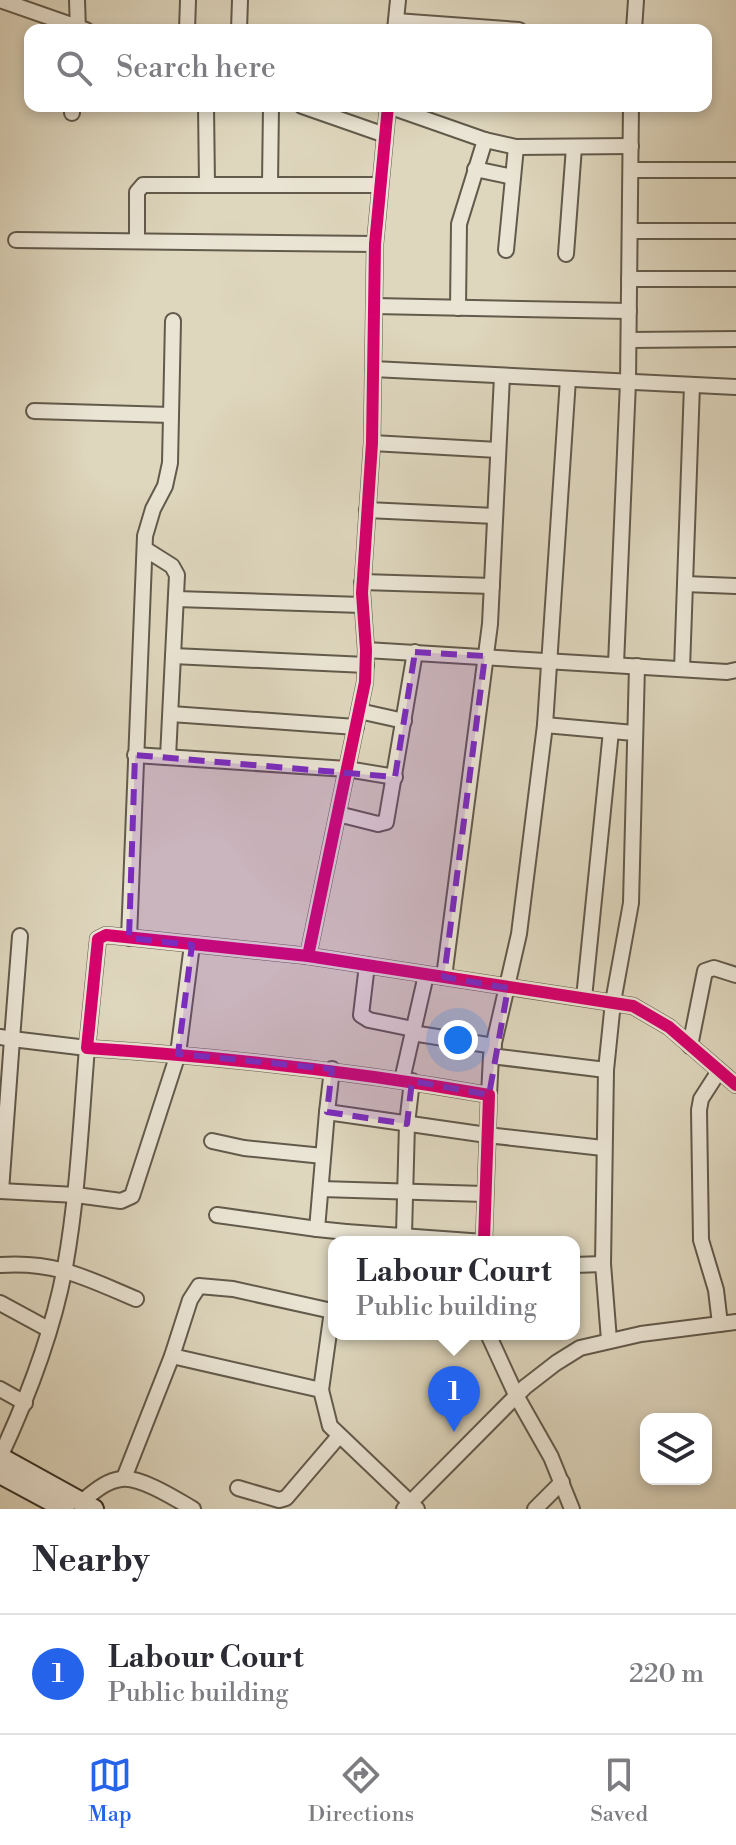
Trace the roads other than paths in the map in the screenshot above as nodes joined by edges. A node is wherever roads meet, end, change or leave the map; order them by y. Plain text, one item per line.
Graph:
1 (0, 0) edge
2 (77, 0) edge
3 (188, 0) edge
4 (240, 0) edge
5 (398, 0) edge
6 (636, 0) edge
7 (66, 24) edge
8 (79, 24) edge
9 (187, 24) edge
10 (239, 24) edge
11 (396, 24) edge
12 (634, 24) edge
13 (206, 112) edge
14 (271, 112) edge
15 (319, 112) edge
16 (387, 112) edge
17 (405, 112) edge
18 (631, 112) edge
19 (385, 135) junction
20 (485, 140) junction
21 (631, 146) junction
22 (516, 147) junction
23 (574, 147) junction
24 (475, 169) junction
25 (631, 170) junction
26 (736, 170) edge
27 (513, 177) junction
28 (270, 184) junction
29 (207, 185) junction
30 (380, 185) junction
31 (630, 231) junction
32 (736, 231) edge
33 (16, 240) dead end
34 (137, 241) junction
35 (375, 244) junction
36 (506, 250) dead end
37 (566, 254) dead end
38 (629, 279) junction
39 (736, 279) edge
40 (374, 306) junction
41 (458, 308) junction
42 (629, 311) junction
43 (173, 321) dead end
44 (736, 339) edge
45 (629, 340) junction
46 (373, 369) junction
47 (502, 376) junction
48 (568, 379) junction
49 (628, 382) junction
50 (692, 385) junction
51 (736, 387) edge
52 (34, 411) dead end
53 (171, 415) junction
54 (372, 443) junction
55 (498, 450) junction
56 (367, 510) junction
57 (495, 516) junction
58 (145, 549) junction
59 (362, 582) junction
60 (685, 584) junction
61 (492, 586) junction
62 (736, 586) edge
63 (176, 599) junction
64 (362, 605) junction
65 (415, 652) junction
66 (173, 656) junction
67 (485, 656) junction
68 (366, 658) junction
69 (550, 659) junction
70 (616, 664) junction
71 (637, 666) junction
72 (682, 669) junction
73 (736, 670) edge
74 (359, 711) junction
75 (171, 714) junction
76 (404, 721) junction
77 (545, 725) junction
78 (356, 727) junction
79 (611, 731) junction
80 (634, 733) junction
81 (135, 755) junction
82 (168, 757) junction
83 (347, 769) junction
84 (395, 777) junction
85 (338, 814) junction
86 (20, 936) dead end
87 (129, 938) junction
88 (192, 945) junction
89 (308, 956) junction
90 (367, 965) junction
91 (426, 975) junction
92 (736, 975) edge
93 (444, 977) junction
94 (508, 988) junction
95 (584, 998) junction
96 (613, 1002) junction
97 (412, 1031) junction
98 (6, 1038) edge
99 (690, 1046) junction
100 (87, 1048) junction
101 (492, 1051) junction
102 (178, 1054) junction
103 (332, 1069) junction
104 (606, 1070) junction
105 (719, 1071) junction
106 (407, 1081) junction
107 (736, 1085) edge
108 (489, 1095) junction
109 (327, 1112) junction
110 (407, 1124) junction
111 (487, 1135) junction
112 (212, 1141) dead end
113 (603, 1148) junction
114 (323, 1156) junction
115 (321, 1189) junction
116 (0, 1191) edge
117 (404, 1192) junction
118 (484, 1194) junction
119 (76, 1195) junction
120 (217, 1215) dead end
121 (317, 1229) junction
122 (404, 1234) junction
123 (342, 1236) edge
124 (365, 1236) edge
125 (427, 1236) edge
126 (484, 1236) edge
127 (603, 1264) junction
128 (0, 1265) edge
129 (580, 1265) edge
130 (65, 1269) junction
131 (136, 1299) dead end
132 (0, 1303) edge
133 (328, 1305) edge
134 (736, 1322) edge
135 (720, 1324) junction
136 (48, 1329) junction
137 (328, 1340) edge
138 (491, 1340) edge
139 (609, 1340) junction
140 (172, 1356) junction
141 (0, 1389) edge
142 (321, 1390) junction
143 (517, 1397) junction
144 (25, 1403) junction
145 (339, 1436) junction
146 (0, 1457) edge
147 (0, 1474) edge
148 (124, 1478) junction
149 (562, 1482) junction
150 (238, 1488) dead end
151 (80, 1507) edge
152 (411, 1507) edge
153 (193, 1509) edge
154 (535, 1509) edge
155 (572, 1509) edge

1 - 7 street
2 - 8 street
3 - 9 street
4 - 10 street
5 - 11 street
6 - 12 street
13 - 29 street
14 - 28 street
15 - 19 street
16 - 19 street
17 - 20 street
18 - 21 street
19 - 30 street
20 - 22 street
20 - 24 street
21 - 23 street
21 - 25 street
22 - 23 street
22 - 27 street
23 - 37 street
24 - 27 street
24 - 41 street
25 - 26 street
25 - 31 street
27 - 36 street
28 - 29 street
28 - 30 street
29 - 34 street
30 - 35 street
31 - 32 street
31 - 38 street
33 - 34 street
34 - 35 street
35 - 40 street
38 - 39 street
38 - 42 street
40 - 41 street
40 - 46 street
41 - 42 street
42 - 45 street
43 - 53 street
44 - 45 street
45 - 49 street
46 - 47 street
46 - 54 street
47 - 48 street
47 - 55 street
48 - 49 street
48 - 69 street
49 - 50 street
49 - 70 street
50 - 51 street
50 - 60 street
52 - 53 street
53 - 58 street
54 - 55 street
54 - 56 street
55 - 57 street
56 - 57 street
56 - 59 street
57 - 61 street
58 - 63 street
58 - 81 street
59 - 61 street
59 - 64 street
60 - 62 street
60 - 72 street
61 - 67 street
63 - 64 street
63 - 66 street
64 - 68 street
65 - 67 street
65 - 68 street
65 - 76 street
66 - 68 street
66 - 75 street
67 - 69 street
67 - 93 street
68 - 74 street
69 - 70 street
69 - 77 street
70 - 71 street
71 - 72 street
71 - 80 street
72 - 73 street
74 - 76 street
74 - 78 street
75 - 78 street
75 - 82 street
76 - 84 street
77 - 79 street
77 - 94 street
78 - 83 street
79 - 80 street
79 - 95 street
80 - 96 street
81 - 82 street
81 - 87 street
82 - 83 street
83 - 84 street
83 - 85 street
84 - 85 street
85 - 89 street
86 - 98 street
87 - 88 street
87 - 100 street
88 - 89 street
88 - 102 street
89 - 90 street
90 - 91 street
90 - 97 street
91 - 93 street
91 - 97 street
92 - 99 street
93 - 94 street
94 - 95 street
94 - 101 street
95 - 96 street
96 - 99 street
96 - 104 street
97 - 101 street
97 - 106 street
98 - 100 street
98 - 116 street
99 - 105 street
100 - 102 street
100 - 119 street
101 - 104 street
101 - 108 street
102 - 103 street
102 - 119 street
103 - 106 street
103 - 109 street
104 - 113 street
105 - 107 street
105 - 135 street
106 - 108 street
106 - 110 street
108 - 111 street
109 - 110 street
109 - 114 street
110 - 111 street
110 - 117 street
111 - 113 street
111 - 118 street
112 - 114 street
113 - 127 street
114 - 115 street
115 - 117 street
115 - 121 street
116 - 119 street
117 - 118 street
117 - 122 street
118 - 126 street
119 - 130 street
120 - 121 street
121 - 123 street
122 - 124 street
122 - 125 street
127 - 129 street
127 - 139 street
128 - 130 street
130 - 131 street
130 - 136 street
132 - 136 street
133 - 140 street
134 - 135 street
135 - 139 street
136 - 144 street
137 - 142 street
138 - 143 street
139 - 143 street
140 - 142 street
140 - 148 street
141 - 144 street
142 - 145 street
143 - 149 street
143 - 152 street
144 - 146 street
145 - 150 street
145 - 152 street
146 - 151 main road
147 - 151 main road
148 - 151 street
148 - 153 street
149 - 154 street
149 - 155 street

